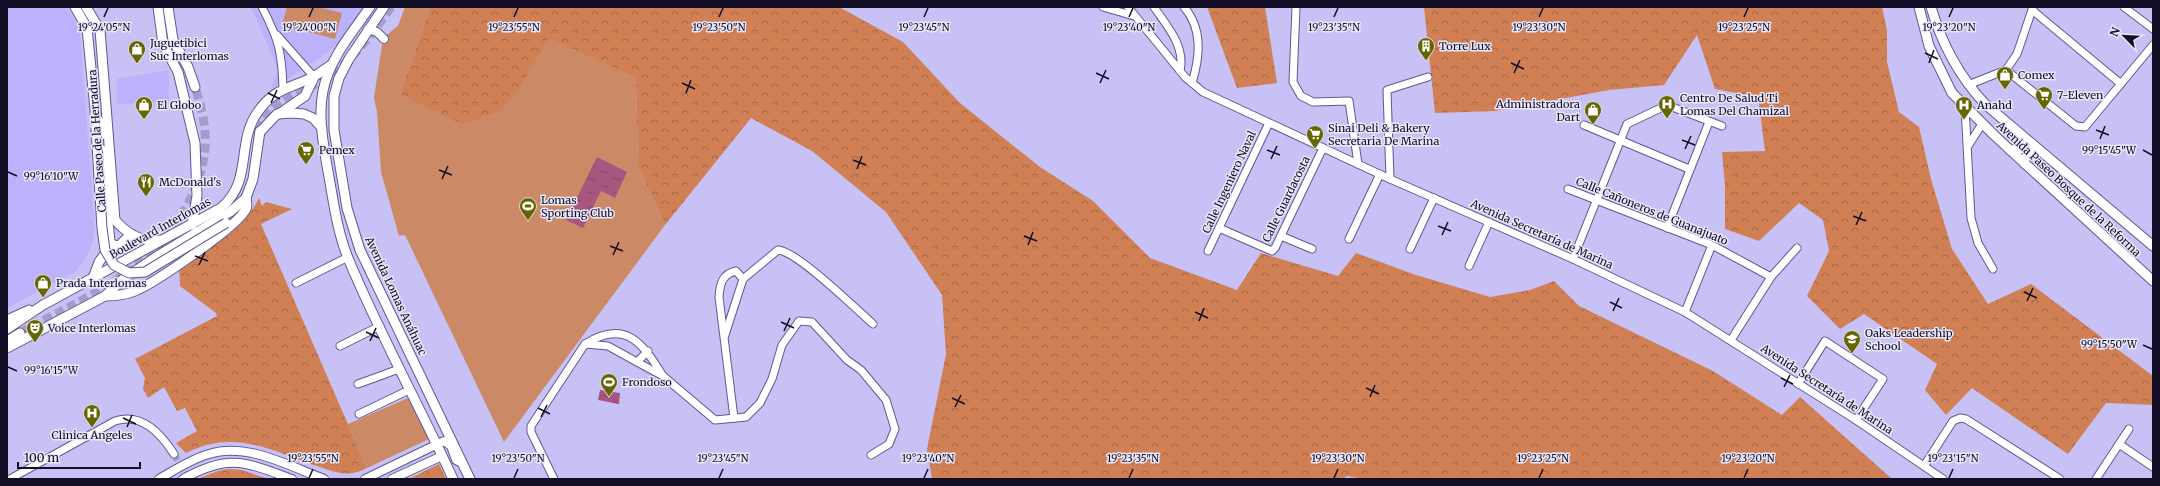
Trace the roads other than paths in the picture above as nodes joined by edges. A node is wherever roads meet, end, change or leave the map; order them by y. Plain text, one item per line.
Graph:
1 (75, 7) edge
2 (86, 7) edge
3 (158, 7) edge
4 (168, 7) edge
5 (262, 7) edge
6 (370, 7) edge
7 (384, 7) edge
8 (1103, 7) edge
9 (1128, 7) edge
10 (1154, 7) edge
11 (1184, 7) edge
12 (1296, 7) edge
13 (1919, 7) edge
14 (1931, 7) edge
15 (2124, 7) edge
16 (2032, 8) edge
17 (1134, 16) junction
18 (368, 29) junction
19 (2153, 29) edge
20 (277, 35) junction
21 (384, 39) dead end
22 (2153, 45) edge
23 (332, 64) junction
24 (2006, 70) junction
25 (1180, 71) junction
26 (314, 77) junction
27 (1428, 77) dead end
28 (1192, 83) junction
29 (2121, 84) junction
30 (1968, 85) junction
31 (195, 87) tunnel mouth
32 (283, 89) junction
33 (1965, 107) junction
34 (95, 114) junction
35 (277, 114) junction
36 (1709, 122) junction
37 (1269, 123) junction
38 (1982, 124) junction
39 (1584, 125) dead end
40 (1722, 126) dead end
41 (322, 128) junction
42 (1620, 140) junction
43 (2027, 140) junction
44 (1968, 146) junction
45 (1323, 148) junction
46 (2010, 150) junction
47 (2040, 151) junction
48 (1358, 164) junction
49 (2025, 164) junction
50 (1689, 168) junction
51 (1380, 174) junction
52 (1390, 179) junction
53 (1568, 189) dead end
54 (246, 198) junction
55 (1434, 198) junction
56 (1597, 201) junction
57 (1489, 222) junction
58 (226, 223) joint
59 (192, 226) junction
60 (1219, 228) junction
61 (1667, 228) junction
62 (131, 234) junction
63 (1281, 236) junction
64 (166, 239) junction
65 (1349, 239) dead end
66 (112, 245) junction
67 (1712, 245) junction
68 (2153, 246) edge
69 (1797, 248) dead end
70 (1312, 249) dead end
71 (1410, 249) dead end
72 (1208, 250) dead end
73 (348, 257) junction
74 (1573, 259) junction
75 (1469, 266) dead end
76 (1993, 270) dead end
77 (1771, 277) junction
78 (93, 278) junction
79 (743, 279) junction
80 (2153, 281) edge
81 (296, 283) dead end
82 (105, 296) junction
83 (43, 305) junction
84 (1685, 312) junction
85 (7, 320) edge
86 (873, 324) dead end
87 (380, 326) junction
88 (7, 329) edge
89 (611, 332) junction
90 (20, 333) tunnel mouth
91 (725, 335) junction
92 (1731, 340) junction
93 (7, 341) edge
94 (585, 344) junction
95 (340, 346) dead end
96 (608, 346) junction
97 (7, 348) edge
98 (648, 351) junction
99 (637, 362) junction
100 (399, 369) junction
101 (664, 376) junction
102 (358, 384) dead end
103 (1798, 384) junction
104 (409, 390) junction
105 (359, 414) dead end
106 (734, 418) junction
107 (1856, 420) junction
108 (2129, 430) dead end
109 (2119, 444) junction
110 (437, 446) junction
111 (174, 454) tunnel mouth
112 (871, 455) dead end
113 (442, 456) junction
114 (462, 462) junction
115 (1924, 466) junction
116 (2153, 467) edge
117 (10, 479) edge
118 (159, 479) edge
119 (183, 479) edge
120 (292, 479) edge
121 (324, 479) edge
122 (365, 479) edge
123 (392, 479) edge
124 (453, 479) edge
125 (470, 479) edge
126 (554, 479) edge
127 (1943, 479) edge
128 (2060, 479) edge
129 (2096, 479) edge

1 - 34 main road, Calle Paseo de la Herradura
2 - 62 main road, Calle Paseo de la Herradura
3 - 59 main road
4 - 31 main road
5 - 20 street
6 - 23 main road
7 - 18 main road, Avenida Lomas Anáhuac
8 - 17 street
9 - 17 street, Avenida Secretaría de Marina
10 - 25 street
11 - 28 street
12 - 48 street
13 - 33 main road, Avenida Paseo Bosque de la Reforma
14 - 30 main road, Avenida Paseo Bosque de la Reforma
15 - 19 street
16 - 24 street
16 - 29 street
17 - 25 street, Avenida Secretaría de Marina
18 - 21 street
18 - 114 main road, Avenida Lomas Anáhuac
20 - 26 street
20 - 32 street
22 - 29 street
23 - 26 main road, Boulevard Interlomas
23 - 41 main road
24 - 29 street
24 - 30 street
25 - 28 street, Avenida Secretaría de Marina
26 - 32 main road, Boulevard Interlomas
26 - 35 main road
27 - 52 street
28 - 37 street, Avenida Secretaría de Marina
30 - 43 main road, Avenida Paseo Bosque de la Reforma
32 - 59 main road, Boulevard Interlomas
33 - 38 main road, Avenida Paseo Bosque de la Reforma
33 - 44 street
34 - 58 main road, Calle Paseo de la Herradura, bridge
34 - 66 main road
35 - 41 main road
35 - 54 main road, Boulevard Interlomas
36 - 40 street
36 - 42 street
36 - 50 street
37 - 45 street, Avenida Secretaría de Marina
37 - 60 street, Calle Ingeniero Naval
38 - 44 street
38 - 46 main road, Avenida Paseo Bosque de la Reforma
39 - 42 street
41 - 73 main road
42 - 50 street
42 - 56 street
43 - 46 main road
43 - 47 main road, Avenida Paseo Bosque de la Reforma
44 - 76 street
45 - 48 street, Avenida Secretaría de Marina
45 - 63 street, Calle Guardacosta
46 - 49 main road, Avenida Paseo Bosque de la Reforma
47 - 49 main road
47 - 68 main road, Avenida Paseo Bosque de la Reforma
48 - 51 street, Avenida Secretaría de Marina
49 - 80 main road, Avenida Paseo Bosque de la Reforma
50 - 61 street
51 - 52 street, Avenida Secretaría de Marina
51 - 65 street
52 - 55 street, Avenida Secretaría de Marina
53 - 56 street, Calle Cañoneros de Guanajuato
54 - 58 main road, Boulevard Interlomas
54 - 82 main road, Boulevard Interlomas
54 - 82 main road, Boulevard Interlomas
55 - 57 street, Avenida Secretaría de Marina
55 - 71 street
56 - 61 street, Calle Cañoneros de Guanajuato
56 - 74 street
57 - 74 street, Avenida Secretaría de Marina
57 - 75 street
59 - 64 main road, Boulevard Interlomas
60 - 63 street, Calle Guardacosta
60 - 72 street, Calle Ingeniero Naval
61 - 67 street, Calle Cañoneros de Guanajuato
62 - 64 main road, Calle Paseo de la Herradura
62 - 66 main road
63 - 70 street
64 - 78 main road, Boulevard Interlomas
66 - 78 main road
67 - 77 street, Calle Cañoneros de Guanajuato
67 - 84 street
69 - 77 street
73 - 81 street
73 - 87 main road
74 - 84 street, Avenida Secretaría de Marina
77 - 92 street
78 - 83 main road, Boulevard Interlomas
79 - 86 street
79 - 91 street
79 - 91 street
82 - 97 main road, Boulevard Interlomas
83 - 85 main road, Boulevard Interlomas
83 - 88 main road, Boulevard Interlomas
84 - 92 street, Avenida Secretaría de Marina
87 - 95 street
87 - 100 main road
89 - 94 street
89 - 96 street
89 - 98 street
90 - 93 main road
91 - 106 street
92 - 103 street, Avenida Secretaría de Marina
94 - 96 street
94 - 126 street
96 - 99 street
98 - 99 street
98 - 101 street
99 - 101 street
100 - 102 street
100 - 104 main road
101 - 106 street
103 - 107 street, Avenida Secretaría de Marina
103 - 107 street
104 - 105 street
104 - 110 main road
106 - 112 street
107 - 115 street, Avenida Secretaría de Marina
108 - 109 street
109 - 116 street
109 - 129 street
110 - 113 main road
110 - 114 street
110 - 122 street
111 - 117 street
113 - 123 street
113 - 124 main road
114 - 125 main road, Avenida Lomas Anáhuac
115 - 127 street, Avenida Secretaría de Marina
115 - 128 street
118 - 121 street
119 - 120 street

